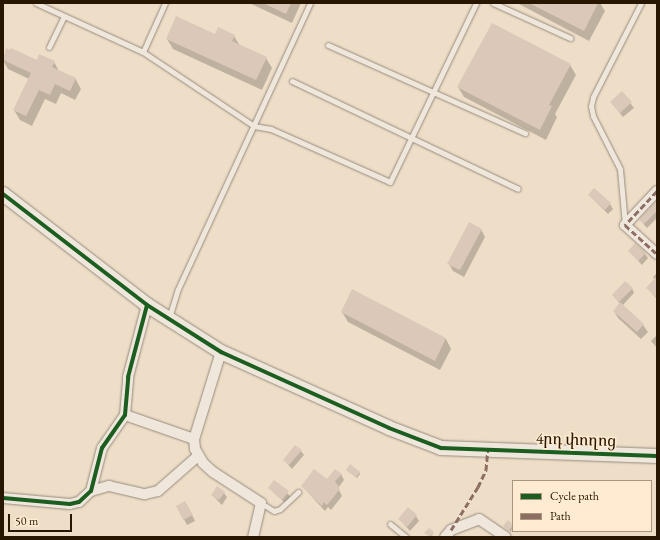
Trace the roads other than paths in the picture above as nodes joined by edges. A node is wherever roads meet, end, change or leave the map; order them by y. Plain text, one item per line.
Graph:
1 (36, 3) edge
2 (165, 3) edge
3 (310, 3) edge
4 (476, 3) edge
5 (493, 3) edge
6 (640, 3) edge
7 (64, 16) junction
8 (570, 38) dead end
9 (328, 45) dead end
10 (49, 47) dead end
11 (143, 52) junction
12 (292, 81) dead end
13 (432, 91) junction
14 (254, 126) junction
15 (525, 133) dead end
16 (411, 138) junction
17 (518, 189) dead end
18 (657, 191) edge
19 (3, 194) edge
20 (625, 224) junction
21 (657, 254) edge
22 (147, 305) junction
23 (168, 319) junction
24 (221, 352) junction
25 (125, 415) junction
26 (194, 439) junction
27 (198, 456) junction
28 (657, 456) edge
29 (91, 492) junction
30 (298, 492) dead end
31 (3, 498) edge
32 (261, 503) junction
33 (390, 524) dead end
34 (253, 537) edge
35 (406, 537) edge
36 (445, 537) edge
37 (506, 537) edge

1 - 7 lane
2 - 11 lane
3 - 14 lane
4 - 13 lane
5 - 8 lane
6 - 20 lane
7 - 10 lane
7 - 11 lane
9 - 13 lane
11 - 14 lane
12 - 16 lane
13 - 15 lane
13 - 16 lane
14 - 16 lane
14 - 23 lane
16 - 17 lane
18 - 20 street
19 - 22 street, 4րդ փողոց
20 - 21 street
22 - 23 street, 4րդ փողոց
22 - 25 street
23 - 24 street, 4րդ փողոց
24 - 26 street
24 - 28 street, 4րդ փողոց
25 - 26 street
25 - 29 street
26 - 27 street
27 - 29 street
27 - 32 street
29 - 31 street
30 - 32 lane
32 - 34 street
33 - 35 lane
36 - 37 street

